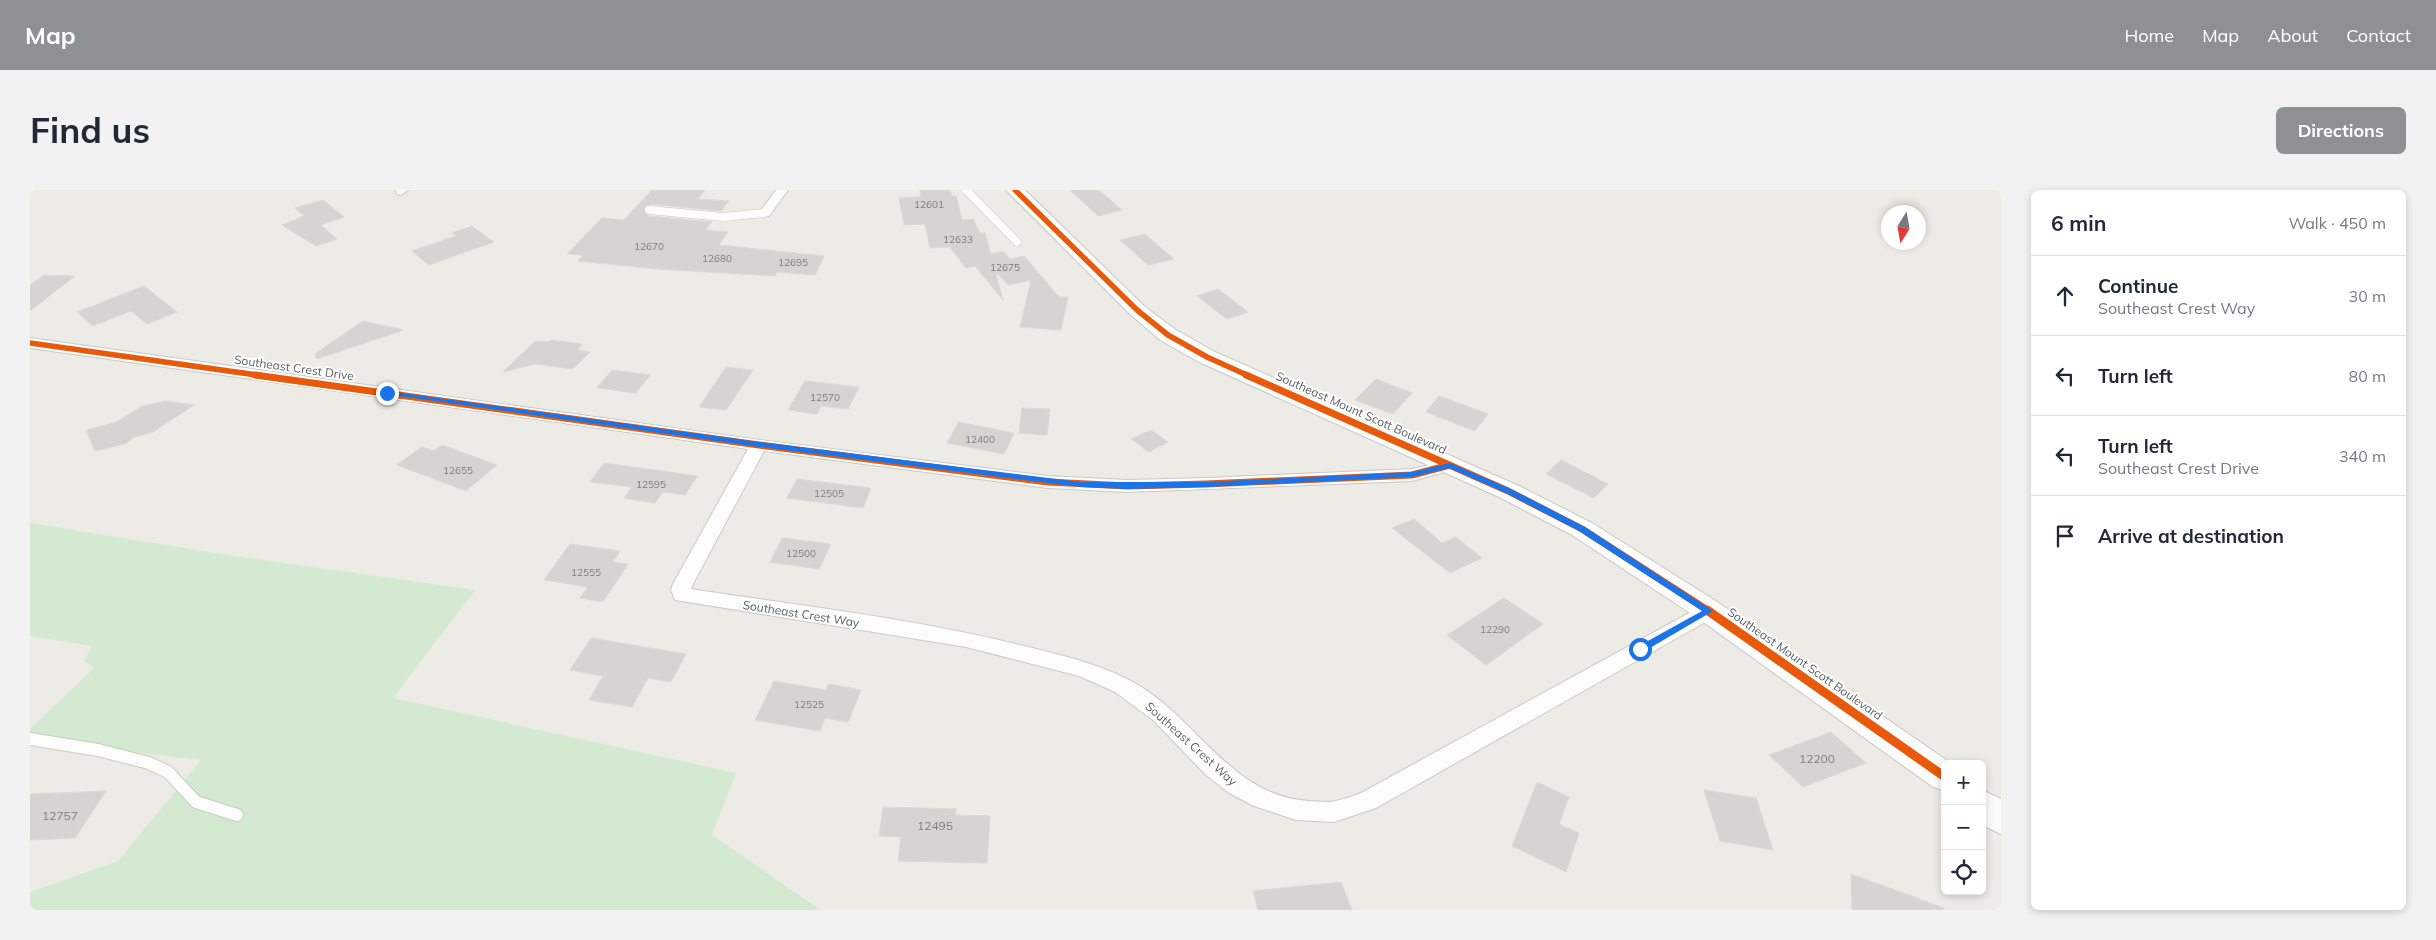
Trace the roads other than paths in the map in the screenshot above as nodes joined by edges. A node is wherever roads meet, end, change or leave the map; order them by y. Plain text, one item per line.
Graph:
1 (782, 190) edge
2 (966, 190) edge
3 (1016, 190) edge
4 (649, 210) dead end
5 (765, 213) joint
6 (1017, 242) dead end
7 (30, 343) edge
8 (759, 445) junction
9 (1450, 465) junction
10 (1709, 611) junction
11 (30, 739) edge
12 (1941, 774) edge
13 (1986, 808) edge
14 (237, 815) dead end
15 (2001, 819) edge

1 - 5 street
2 - 6 lane
3 - 9 main road, Southeast Mount Scott Boulevard
4 - 5 lane
7 - 8 street, Southeast Crest Drive
8 - 9 street, Southeast Crest Drive
8 - 10 street, Southeast Crest Way
9 - 10 main road, Southeast Mount Scott Boulevard
10 - 12 main road, Southeast Mount Scott Boulevard
11 - 14 lane
13 - 15 main road

